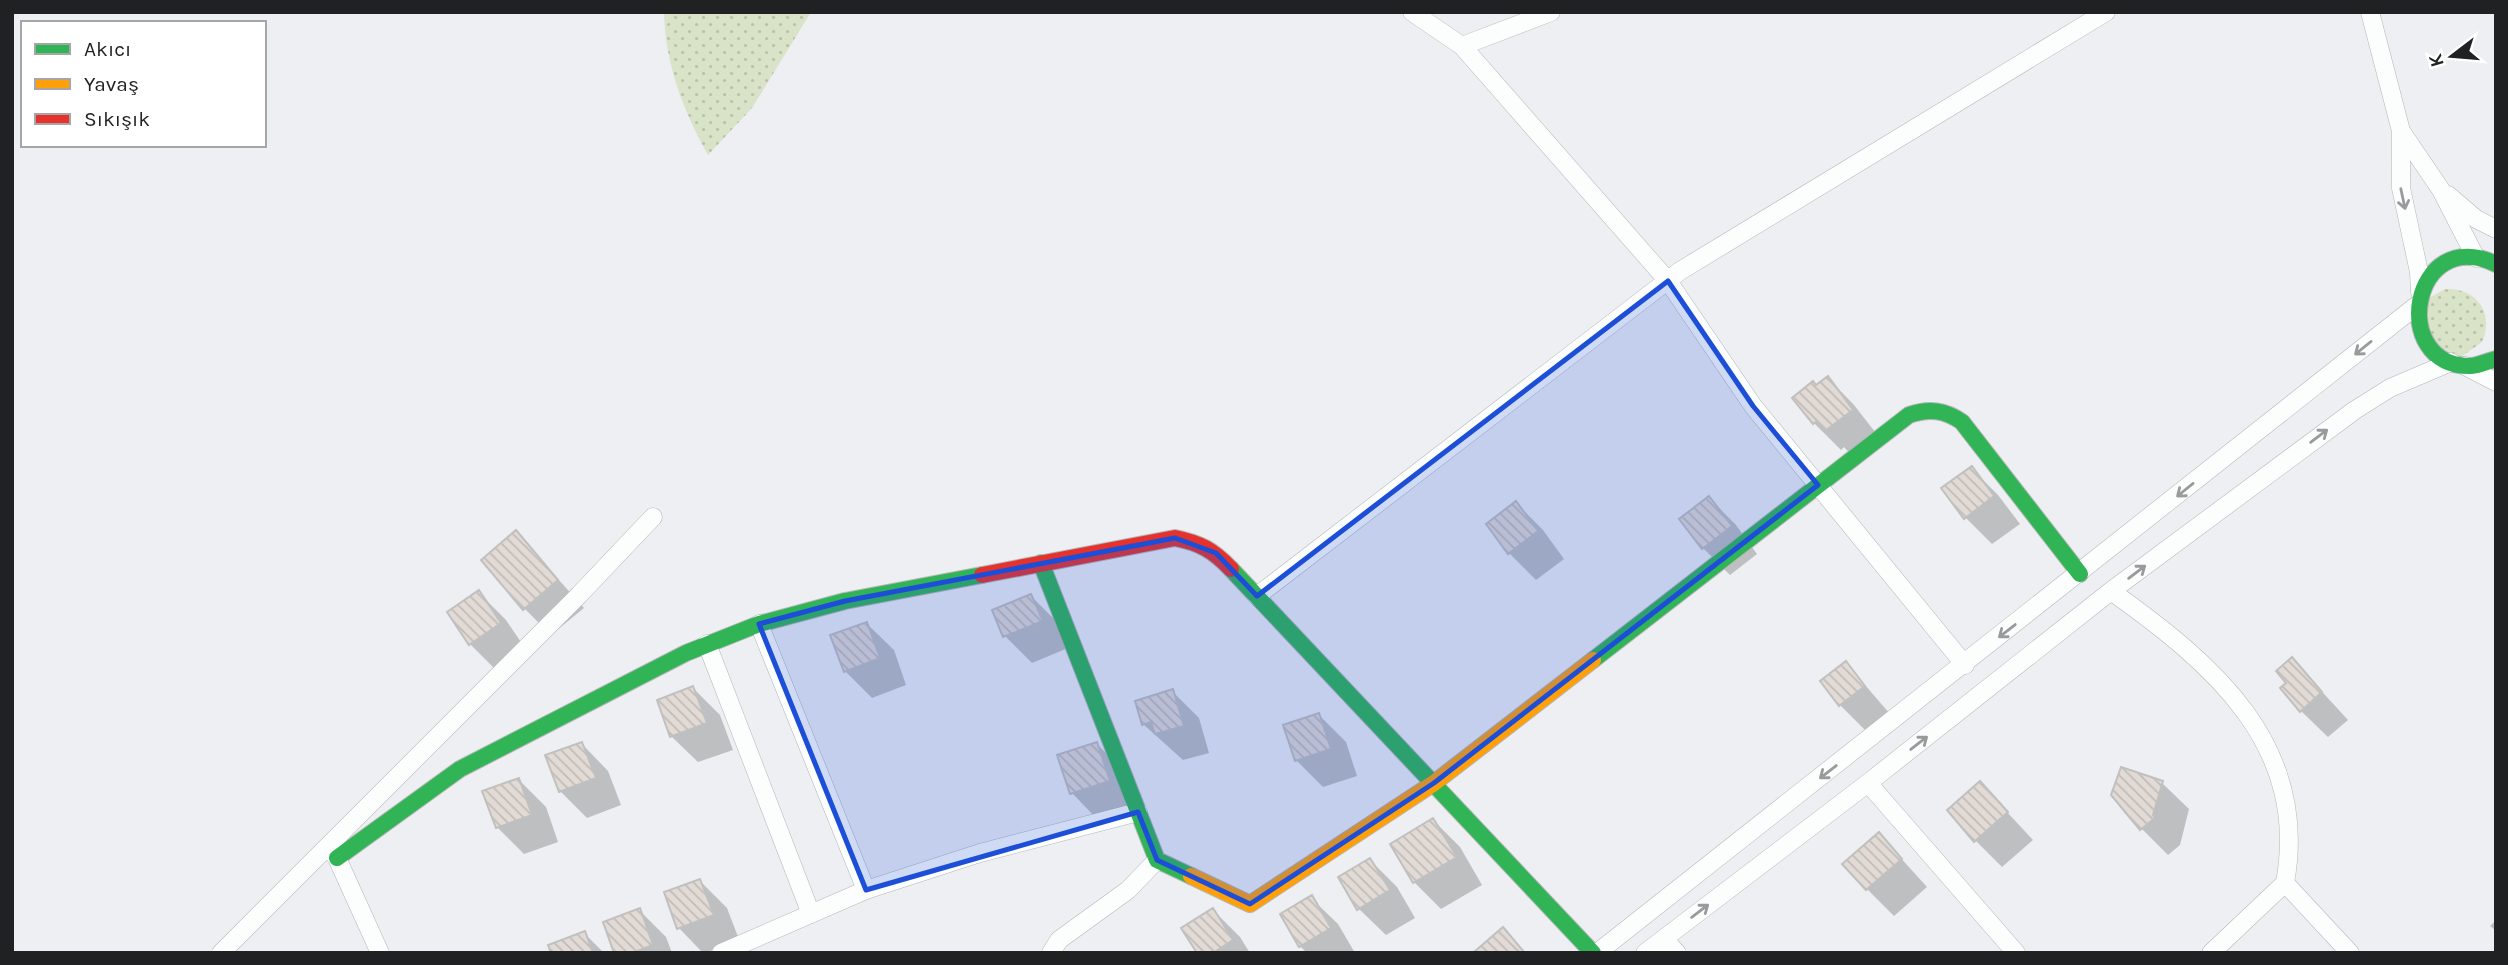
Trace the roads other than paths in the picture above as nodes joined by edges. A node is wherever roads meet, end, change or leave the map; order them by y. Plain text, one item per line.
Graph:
1 (1412, 12) edge
2 (1550, 12) edge
3 (2106, 12) edge
4 (2370, 12) edge
5 (1462, 46) junction
6 (2401, 131) junction
7 (2441, 190) junction
8 (2496, 229) edge
9 (2476, 258) junction
10 (2496, 264) edge
11 (1668, 281) junction
12 (2418, 299) junction
13 (2496, 359) edge
14 (2458, 364) junction
15 (2496, 382) edge
16 (1818, 485) junction
17 (653, 517) dead end
18 (1041, 563) junction
19 (2080, 574) junction
20 (2111, 591) junction
21 (1257, 596) junction
22 (759, 624) junction
23 (707, 644) junction
24 (1965, 664) junction
25 (1434, 783) junction
26 (1868, 783) junction
27 (1138, 812) junction
28 (332, 851) junction
29 (1157, 860) junction
30 (2285, 883) junction
31 (866, 890) junction
32 (811, 914) junction
33 (1664, 939) junction
34 (221, 953) edge
35 (380, 953) edge
36 (721, 953) edge
37 (1051, 953) edge
38 (1595, 953) edge
39 (1645, 953) edge
40 (1677, 953) edge
41 (2016, 953) edge
42 (2211, 953) edge
43 (2350, 953) edge

1 - 5 street
2 - 5 street
3 - 11 street
4 - 6 street
5 - 11 street
6 - 7 street
6 -> 12 street
7 - 8 street
7 - 9 street
9 - 10 street
9 - 12 street
11 - 16 street
11 - 21 street
12 - 14 street
12 -> 19 street
13 - 14 street
14 - 15 street
20 -> 14 street
16 - 19 street
16 - 24 street
16 - 25 street
17 - 28 street
18 - 21 street
18 - 22 street
18 - 27 street
19 -> 24 street
26 -> 20 street
20 - 30 street
21 - 25 street
22 - 23 street
22 - 31 street
23 - 28 street
23 - 32 street
24 -> 38 street
25 - 29 street
25 - 38 street
33 -> 26 street
26 - 41 street
27 - 29 street
27 - 31 street
28 - 34 street
28 - 35 street
29 - 37 street
30 - 42 street
30 - 43 street
31 - 32 street
32 - 36 street
33 - 39 street
33 - 40 street

